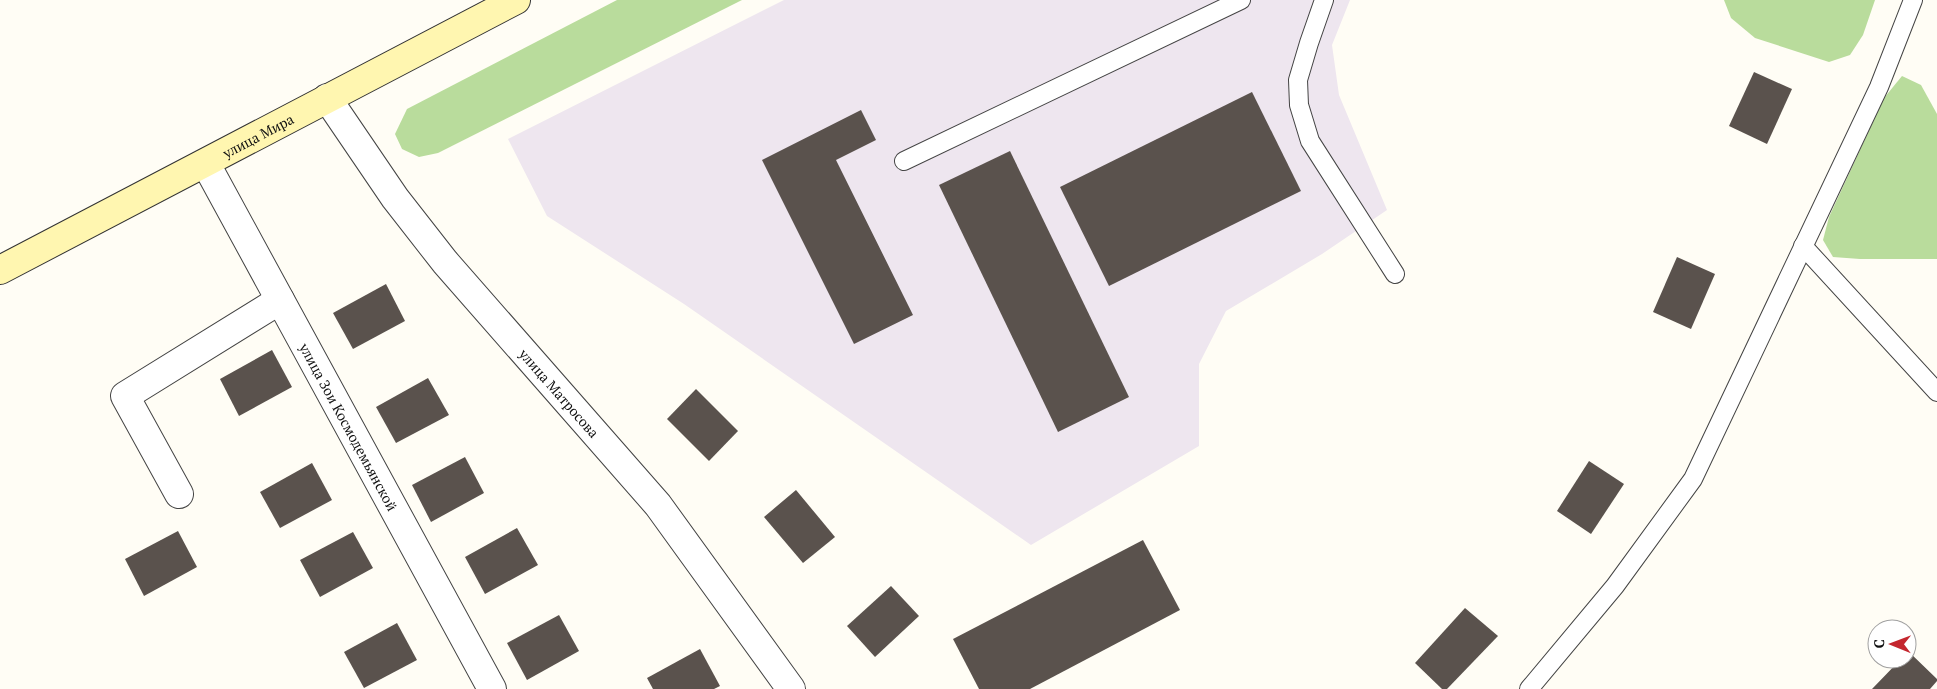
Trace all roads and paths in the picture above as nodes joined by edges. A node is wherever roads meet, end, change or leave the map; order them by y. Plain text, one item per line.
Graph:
1 (516, 0) edge
2 (1241, 0) edge
3 (1324, 0) edge
4 (1913, 0) edge
5 (328, 98) junction
6 (904, 161) dead end
7 (206, 164) junction
8 (1804, 246) junction
9 (0, 270) edge
10 (1395, 274) dead end
11 (280, 300) junction
12 (1937, 392) edge
13 (179, 494) dead end
14 (492, 689) edge
15 (791, 689) edge
16 (1529, 689) edge

1 - 5 main road, улица Мира
2 - 6 lane
3 - 10 lane
4 - 8 lane
5 - 7 main road, улица Мира
5 - 15 street, улица Матросова
7 - 9 main road, улица Мира
7 - 11 street, улица Зои Космодемьянской
8 - 12 lane
8 - 16 lane
11 - 13 street
11 - 14 street, улица Зои Космодемьянской

